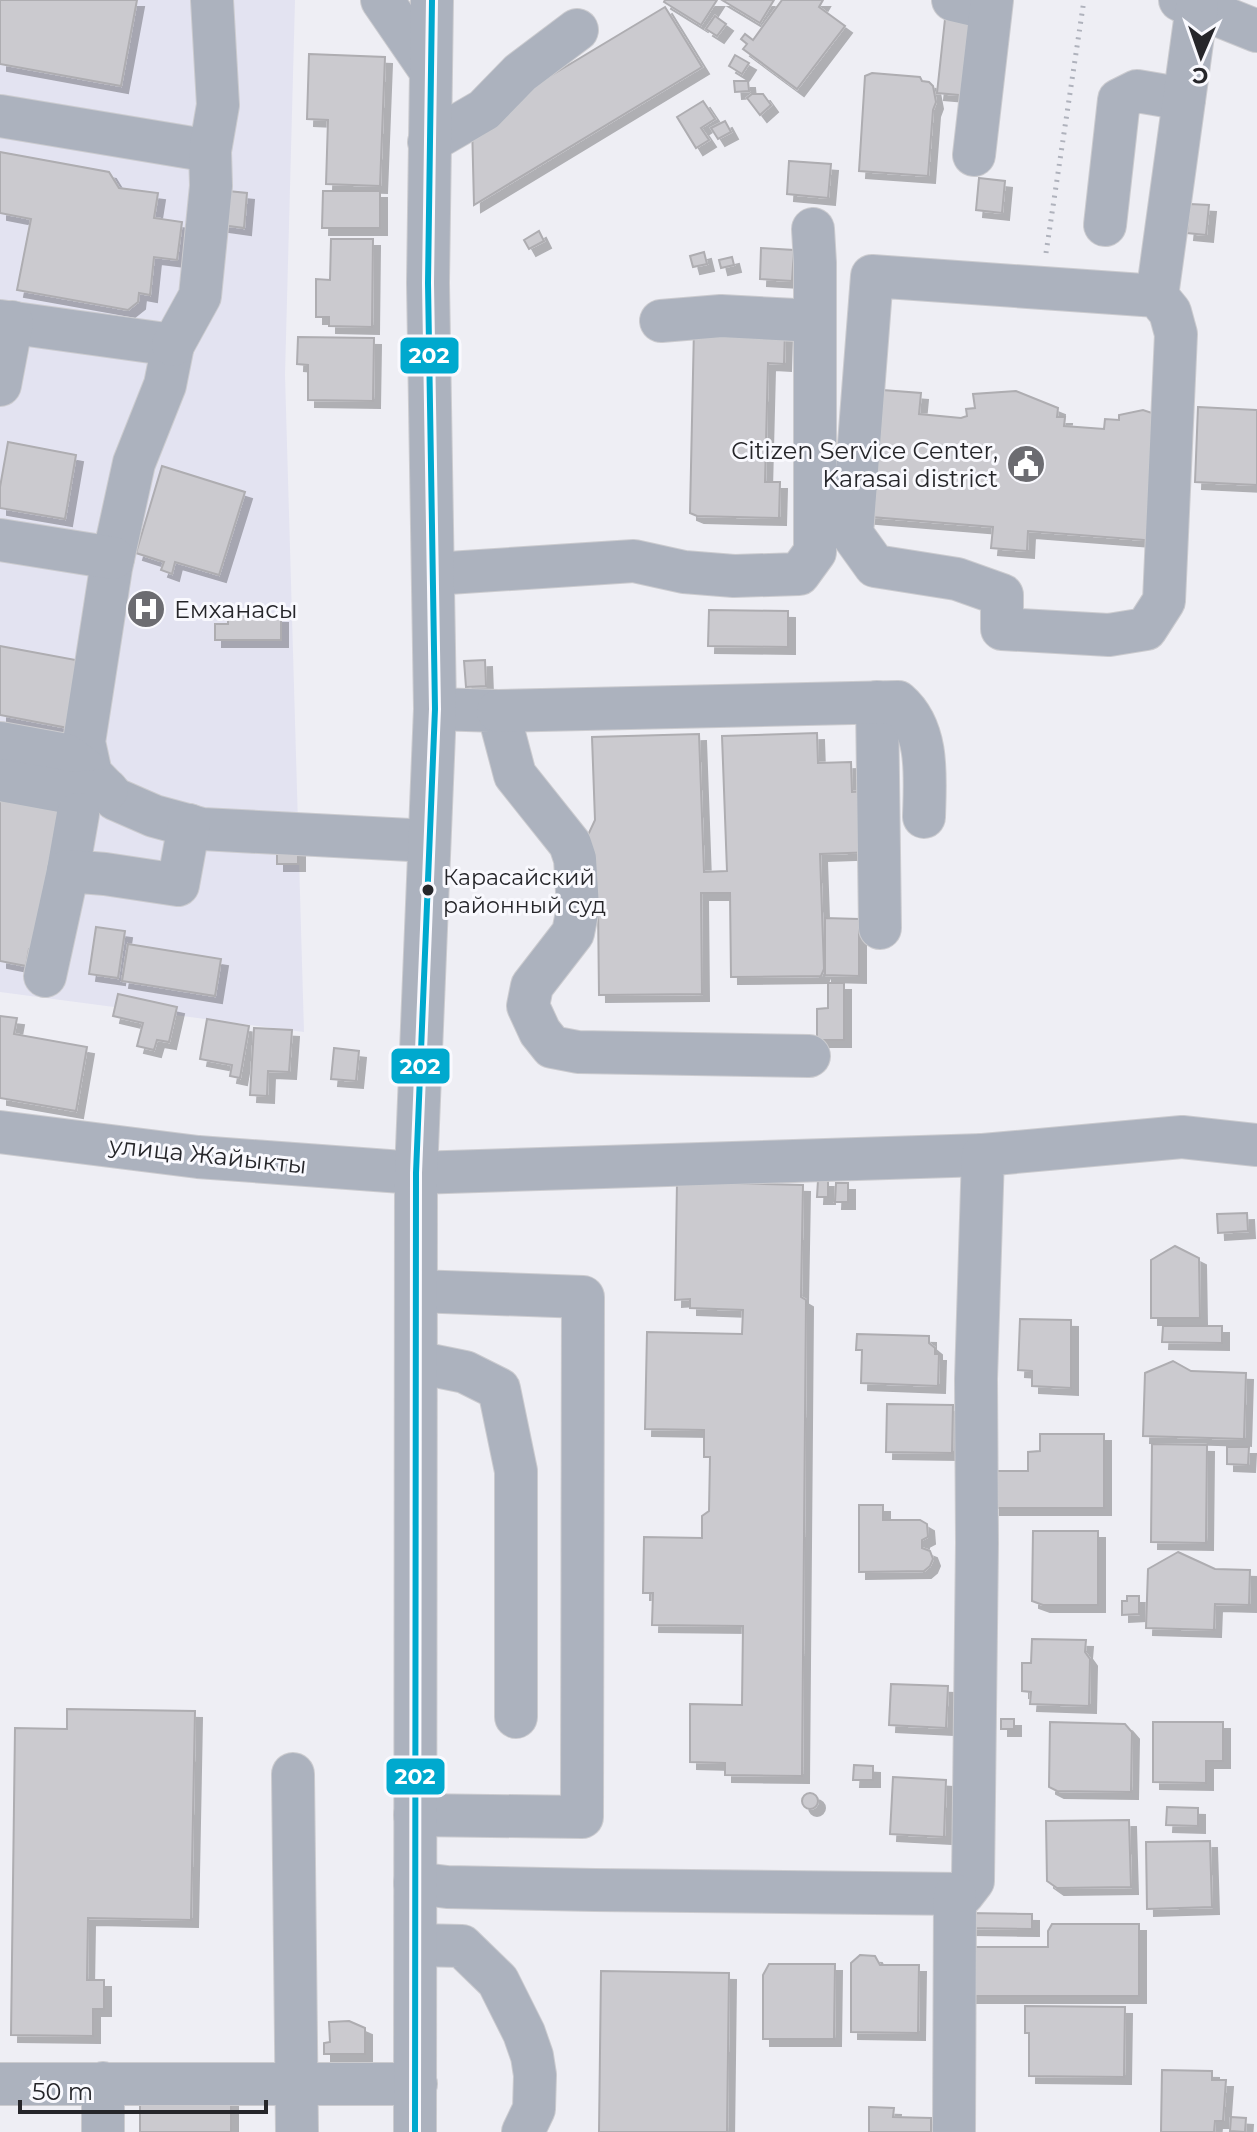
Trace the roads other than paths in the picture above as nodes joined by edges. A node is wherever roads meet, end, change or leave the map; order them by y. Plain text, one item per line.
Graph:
1 (212, 0) edge
2 (382, 0) edge
3 (432, 0) edge
4 (953, 0) edge
5 (990, 0) edge
6 (1188, 3) edge
7 (577, 30) dead end
8 (1257, 31) edge
9 (430, 70) junction
10 (1184, 99) junction
11 (0, 116) edge
12 (429, 142) junction
13 (210, 151) junction
14 (974, 155) dead end
15 (1105, 225) dead end
16 (813, 229) dead end
17 (1157, 296) junction
18 (661, 321) dead end
19 (815, 321) junction
20 (6, 322) edge
21 (173, 345) junction
22 (0, 385) edge
23 (0, 540) edge
24 (113, 558) junction
25 (433, 574) junction
26 (877, 702) junction
27 (435, 709) junction
28 (498, 711) junction
29 (0, 743) edge
30 (0, 780) edge
31 (92, 793) junction
32 (924, 817) dead end
33 (189, 825) junction
34 (429, 841) junction
35 (68, 871) junction
36 (880, 928) dead end
37 (45, 976) dead end
38 (809, 1056) dead end
39 (0, 1132) edge
40 (1257, 1145) edge
41 (983, 1155) junction
42 (416, 1173) junction
43 (416, 1291) junction
44 (416, 1362) junction
45 (516, 1717) dead end
46 (293, 1774) dead end
47 (415, 1815) junction
48 (415, 1883) junction
49 (955, 1895) junction
50 (416, 1945) junction
51 (103, 2083) junction
52 (297, 2083) junction
53 (0, 2084) edge
54 (416, 2084) junction
55 (103, 2132) edge
56 (297, 2132) edge
57 (415, 2132) edge
58 (523, 2132) edge
59 (954, 2132) edge

1 - 13 street
2 - 9 street
3 - 9 street
4 - 5 street
5 - 14 street
6 - 8 street
6 - 10 street
7 - 12 street
9 - 12 street
10 - 15 street
10 - 17 street
11 - 13 street
12 - 25 street
13 - 21 street
16 - 19 street
17 - 17 street
18 - 19 street
19 - 25 street
20 - 21 street
20 - 22 street
21 - 24 street
23 - 24 street
24 - 31 street
25 - 27 street
26 - 28 street
26 - 32 street
26 - 36 street
27 - 28 street
27 - 34 street
28 - 38 street
29 - 31 street
30 - 31 street
31 - 33 street
31 - 35 street
33 - 34 street
33 - 35 street
34 - 42 street
35 - 37 street
39 - 42 street, улица Жайыкты
40 - 41 street, улица Жайыкты
41 - 42 street, улица Жайыкты
41 - 49 street
42 - 43 street
43 - 44 street
43 - 47 street
44 - 45 street
44 - 47 street
46 - 52 street
47 - 48 street
48 - 49 street
48 - 50 street
49 - 59 street
50 - 54 street
50 - 58 street
51 - 52 street
51 - 53 street
51 - 55 street
52 - 54 street
52 - 56 street
54 - 57 street

